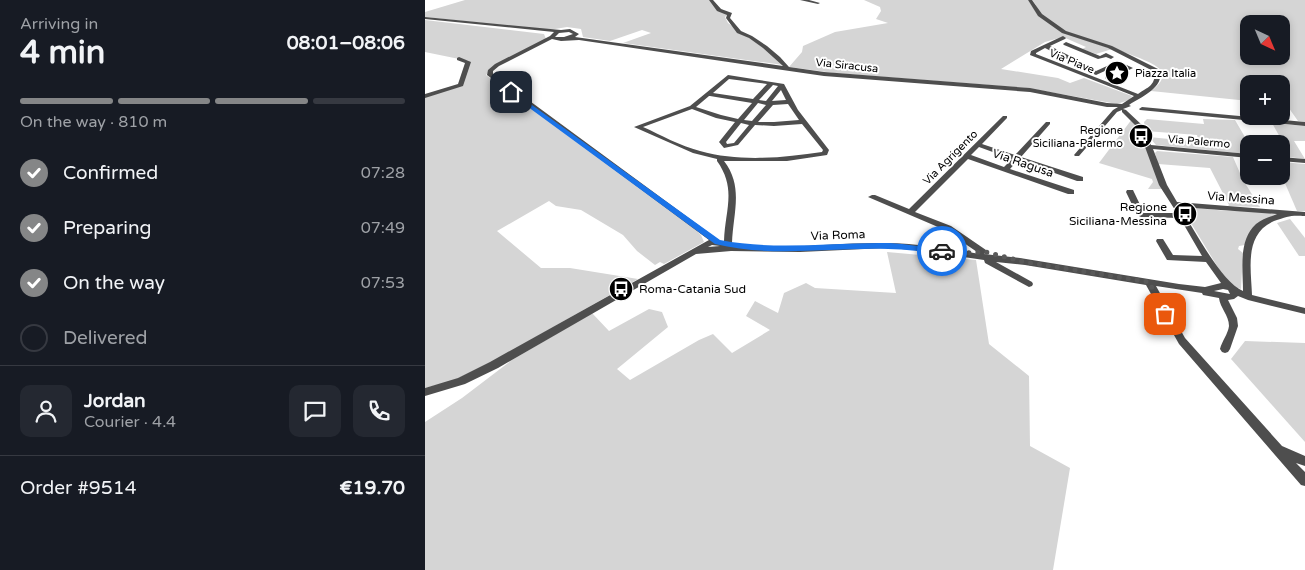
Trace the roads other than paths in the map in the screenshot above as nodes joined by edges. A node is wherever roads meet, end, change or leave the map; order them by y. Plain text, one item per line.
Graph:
1 (711, 0) edge
2 (802, 0) edge
3 (1030, 0) edge
4 (818, 3) dead end
5 (425, 18) edge
6 (551, 35) junction
7 (577, 36) junction
8 (564, 39) junction
9 (1064, 42) joint
10 (543, 44) junction
11 (1047, 47) dead end
12 (1040, 48) junction
13 (1054, 54) dead end
14 (1111, 57) joint
15 (459, 59) dead end
16 (1109, 66) junction
17 (787, 68) junction
18 (1085, 68) joint
19 (1094, 72) junction
20 (1087, 77) junction
21 (1103, 80) junction
22 (771, 83) junction
23 (782, 85) junction
24 (710, 94) junction
25 (1141, 94) junction
26 (425, 96) edge
27 (763, 102) junction
28 (789, 102) junction
29 (692, 107) junction
30 (1124, 109) junction
31 (1143, 114) junction
32 (1005, 117) dead end
33 (803, 122) junction
34 (746, 123) junction
35 (1048, 123) dead end
36 (1305, 124) edge
37 (1141, 127) junction
38 (978, 145) junction
39 (1148, 147) junction
40 (1077, 155) dead end
41 (1240, 155) edge
42 (967, 156) junction
43 (719, 158) junction
44 (1016, 158) junction
45 (1290, 160) edge
46 (1305, 161) edge
47 (1005, 169) junction
48 (1080, 179) dead end
49 (1071, 192) dead end
50 (1130, 192) dead end
51 (872, 197) dead end
52 (1175, 204) junction
53 (910, 213) junction
54 (1287, 213) junction
55 (1305, 214) edge
56 (1181, 216) junction
57 (1160, 241) dead end
58 (728, 244) junction
59 (712, 245) junction
60 (749, 248) junction
61 (983, 255) junction
62 (999, 259) junction
63 (1208, 259) junction
64 (1004, 272) junction
65 (1149, 282) junction
66 (1029, 284) dead end
67 (1225, 292) junction
68 (1247, 297) junction
69 (1305, 312) edge
70 (1225, 349) dead end
71 (425, 392) edge
72 (1278, 450) junction
73 (1305, 461) edge
74 (1305, 481) edge

1 - 17 street
2 - 4 street
3 - 25 street
5 - 6 street
6 - 7 street, Via Siracusa
6 - 8 street
6 - 10 street
7 - 8 street
7 - 17 street, Via Siracusa
8 - 10 street
9 - 12 street, Via Piave
9 - 14 street
10 - 59 street
11 - 18 street
12 - 13 street
12 - 20 street, Via Piave
14 - 16 street
15 - 26 street
16 - 19 street
16 - 21 street
17 - 30 street, Via Siracusa
18 - 19 street
19 - 20 street
19 - 21 street
20 - 21 street, Via Piave
21 - 25 street
22 - 23 street
22 - 24 street
22 - 27 street
23 - 27 street
23 - 28 street
24 - 27 street
24 - 29 street
25 - 30 street
25 - 31 street
27 - 28 street
27 - 34 street
28 - 33 street
29 - 34 street
29 - 43 street
30 - 31 street, Via Siracusa
30 - 37 street
30 - 40 street
31 - 36 street, Via Siracusa
31 - 37 street
32 - 38 street, Via Agrigento
33 - 34 street
33 - 43 street
34 - 43 street
35 - 44 street
37 - 39 street
38 - 42 street, Via Agrigento
38 - 44 street
39 - 41 street, Via Palermo
39 - 52 street
42 - 47 street, Via Ragusa
42 - 53 street, Via Agrigento
43 - 58 street
44 - 47 street
44 - 48 street
45 - 46 street
47 - 49 street, Via Ragusa
50 - 56 street
51 - 53 street
52 - 54 street, Via Messina
52 - 56 street
53 - 61 street
54 - 55 street, Via Messina
54 - 68 street
56 - 63 street
57 - 63 street
58 - 59 street
58 - 60 street
59 - 60 street
59 - 71 street
60 - 61 street, Via Roma
61 - 62 street
61 - 64 street
62 - 64 street
62 - 65 street
63 - 67 street
64 - 66 street
65 - 67 street
65 - 72 street
67 - 68 street
67 - 69 street
67 - 70 street
68 - 69 street
72 - 73 street
72 - 74 street

